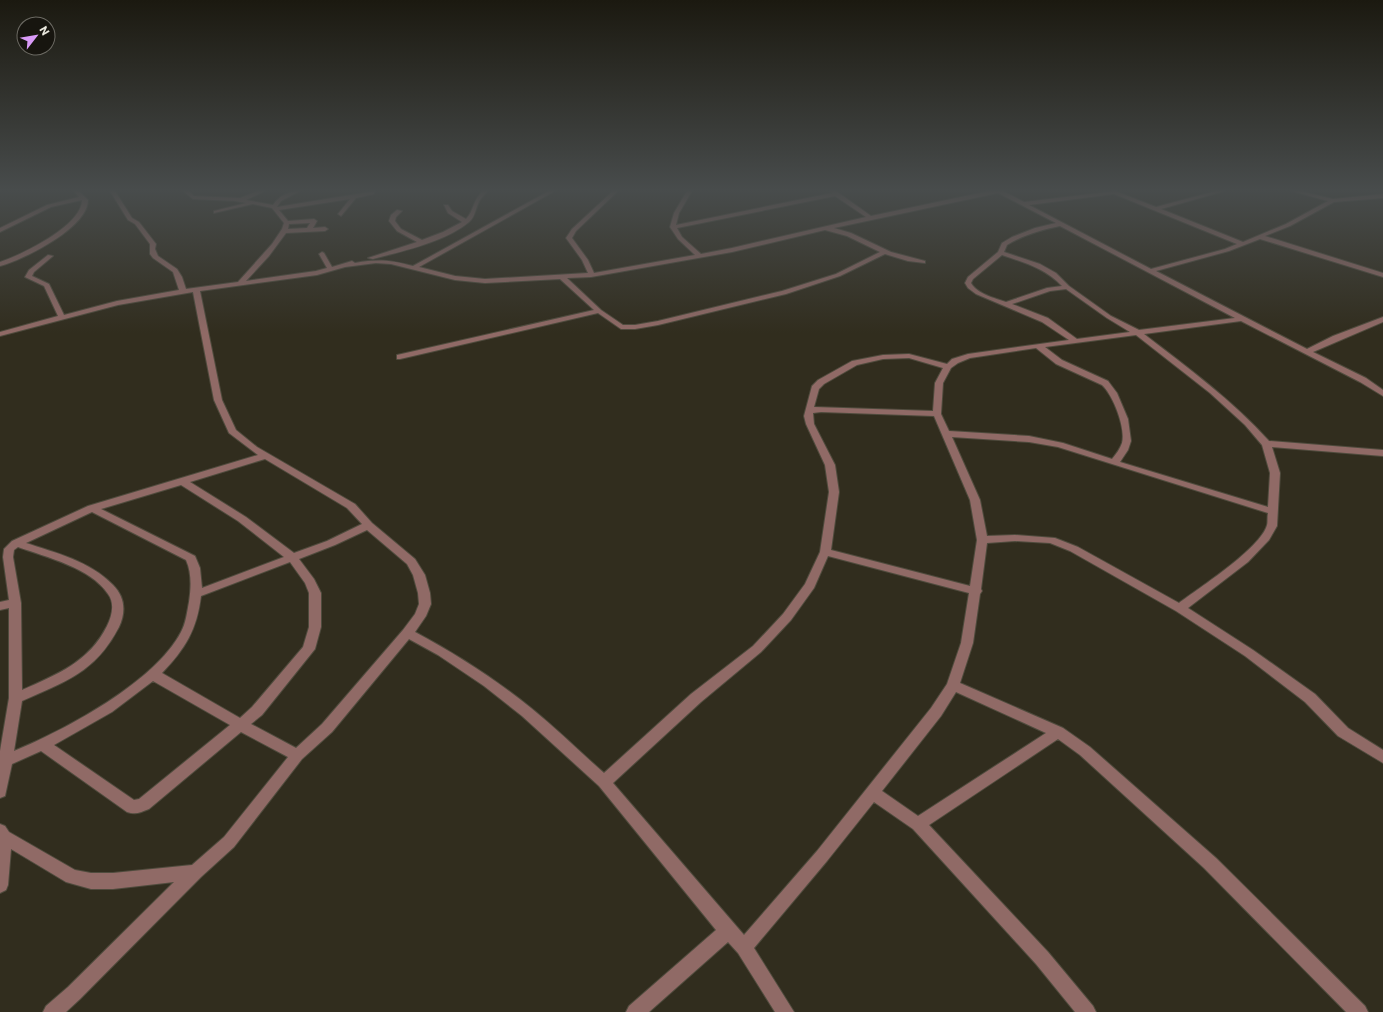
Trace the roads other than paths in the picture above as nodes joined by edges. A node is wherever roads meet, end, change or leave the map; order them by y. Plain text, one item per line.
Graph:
1 (51, 238) edge
2 (149, 238) edge
3 (279, 238) edge
4 (414, 238) edge
5 (432, 238) edge
6 (467, 238) edge
7 (570, 238) edge
8 (680, 238) edge
9 (780, 238) edge
10 (855, 238) edge
11 (1014, 238) edge
12 (1087, 238) edge
13 (1229, 238) edge
14 (1253, 238) edge
15 (1265, 238) edge
16 (421, 242) junction
17 (1241, 243) junction
18 (885, 252) junction
19 (1001, 253) junction
20 (322, 254) dead end
21 (699, 255) junction
22 (50, 256) dead end
23 (923, 262) dead end
24 (0, 264) edge
25 (346, 266) junction
26 (415, 267) junction
27 (331, 270) junction
28 (1150, 271) junction
29 (591, 275) junction
30 (1383, 276) edge
31 (562, 277) junction
32 (239, 284) junction
33 (1067, 287) junction
34 (196, 289) junction
35 (183, 291) junction
36 (1006, 304) junction
37 (599, 311) junction
38 (62, 317) junction
39 (1242, 319) junction
40 (1383, 319) edge
41 (1138, 333) junction
42 (0, 334) edge
43 (1076, 341) junction
44 (1038, 346) junction
45 (1307, 352) junction
46 (400, 357) dead end
47 (948, 367) junction
48 (1363, 380) junction
49 (1383, 387) edge
50 (1383, 394) edge
51 (809, 412) junction
52 (937, 414) junction
53 (947, 434) junction
54 (1266, 444) junction
55 (1383, 453) edge
56 (266, 456) junction
57 (1114, 463) junction
58 (182, 481) junction
59 (92, 508) junction
60 (1272, 511) junction
61 (368, 525) junction
62 (982, 540) junction
63 (16, 542) junction
64 (825, 552) junction
65 (293, 558) junction
66 (976, 591) junction
67 (196, 594) junction
68 (15, 603) junction
69 (0, 606) edge
70 (1180, 608) junction
71 (407, 633) junction
72 (154, 674) junction
73 (953, 685) junction
74 (16, 698) junction
75 (241, 725) junction
76 (1058, 732) junction
77 (43, 745) junction
78 (297, 755) junction
79 (1383, 757) edge
80 (6, 760) junction
81 (604, 782) junction
82 (0, 792) edge
83 (872, 792) junction
84 (918, 824) junction
85 (2, 834) edge
86 (195, 872) junction
87 (0, 885) edge
88 (728, 931) junction
89 (744, 948) junction
90 (52, 1012) edge
91 (635, 1012) edge
92 (785, 1012) edge
93 (1087, 1012) edge
94 (1359, 1012) edge

1 - 24 street
2 - 35 street
3 - 32 street
4 - 16 street
5 - 16 street
6 - 26 street
7 - 29 street
8 - 21 street
9 - 21 street
10 - 18 street
11 - 19 street
12 - 28 street
13 - 17 street
14 - 17 street
15 - 30 street
16 - 25 street
17 - 28 street
18 - 23 street
18 - 37 street
19 - 33 street
19 - 36 street
20 - 27 street
21 - 29 street
22 - 38 street
25 - 26 street
25 - 27 street
26 - 31 street
27 - 32 street
28 - 39 street
29 - 31 street
31 - 37 street
32 - 34 street
33 - 36 street
33 - 41 street
34 - 35 street
34 - 56 street
35 - 38 street
36 - 43 street
37 - 46 street
38 - 42 street
39 - 41 street
39 - 45 street
40 - 45 street
41 - 43 street
41 - 54 street
43 - 44 street
44 - 47 street
44 - 57 street
45 - 48 street
47 - 51 street
47 - 52 street
48 - 49 street
48 - 50 street
51 - 52 street
51 - 64 street
52 - 53 street
53 - 57 street
53 - 62 street
54 - 55 street
54 - 60 street
56 - 58 street
56 - 61 street
57 - 60 street
58 - 59 street
58 - 65 street
59 - 63 street
59 - 67 street
60 - 70 street
61 - 65 street
61 - 71 street
62 - 66 street
62 - 70 street
63 - 68 street
63 - 74 street
64 - 66 street
64 - 81 street
65 - 67 street
65 - 75 street
66 - 73 street
67 - 72 street
68 - 69 street
68 - 74 street
70 - 79 street
71 - 78 street
71 - 81 street
72 - 75 street
72 - 77 street
73 - 76 street
73 - 83 street
74 - 80 street
75 - 77 street
75 - 78 street
76 - 84 street
76 - 94 street
77 - 80 street
78 - 86 street
80 - 82 street
81 - 88 street
83 - 84 street
83 - 89 street
84 - 93 street
85 - 86 street
85 - 87 street
86 - 90 street
88 - 89 street
88 - 91 street
89 - 92 street

